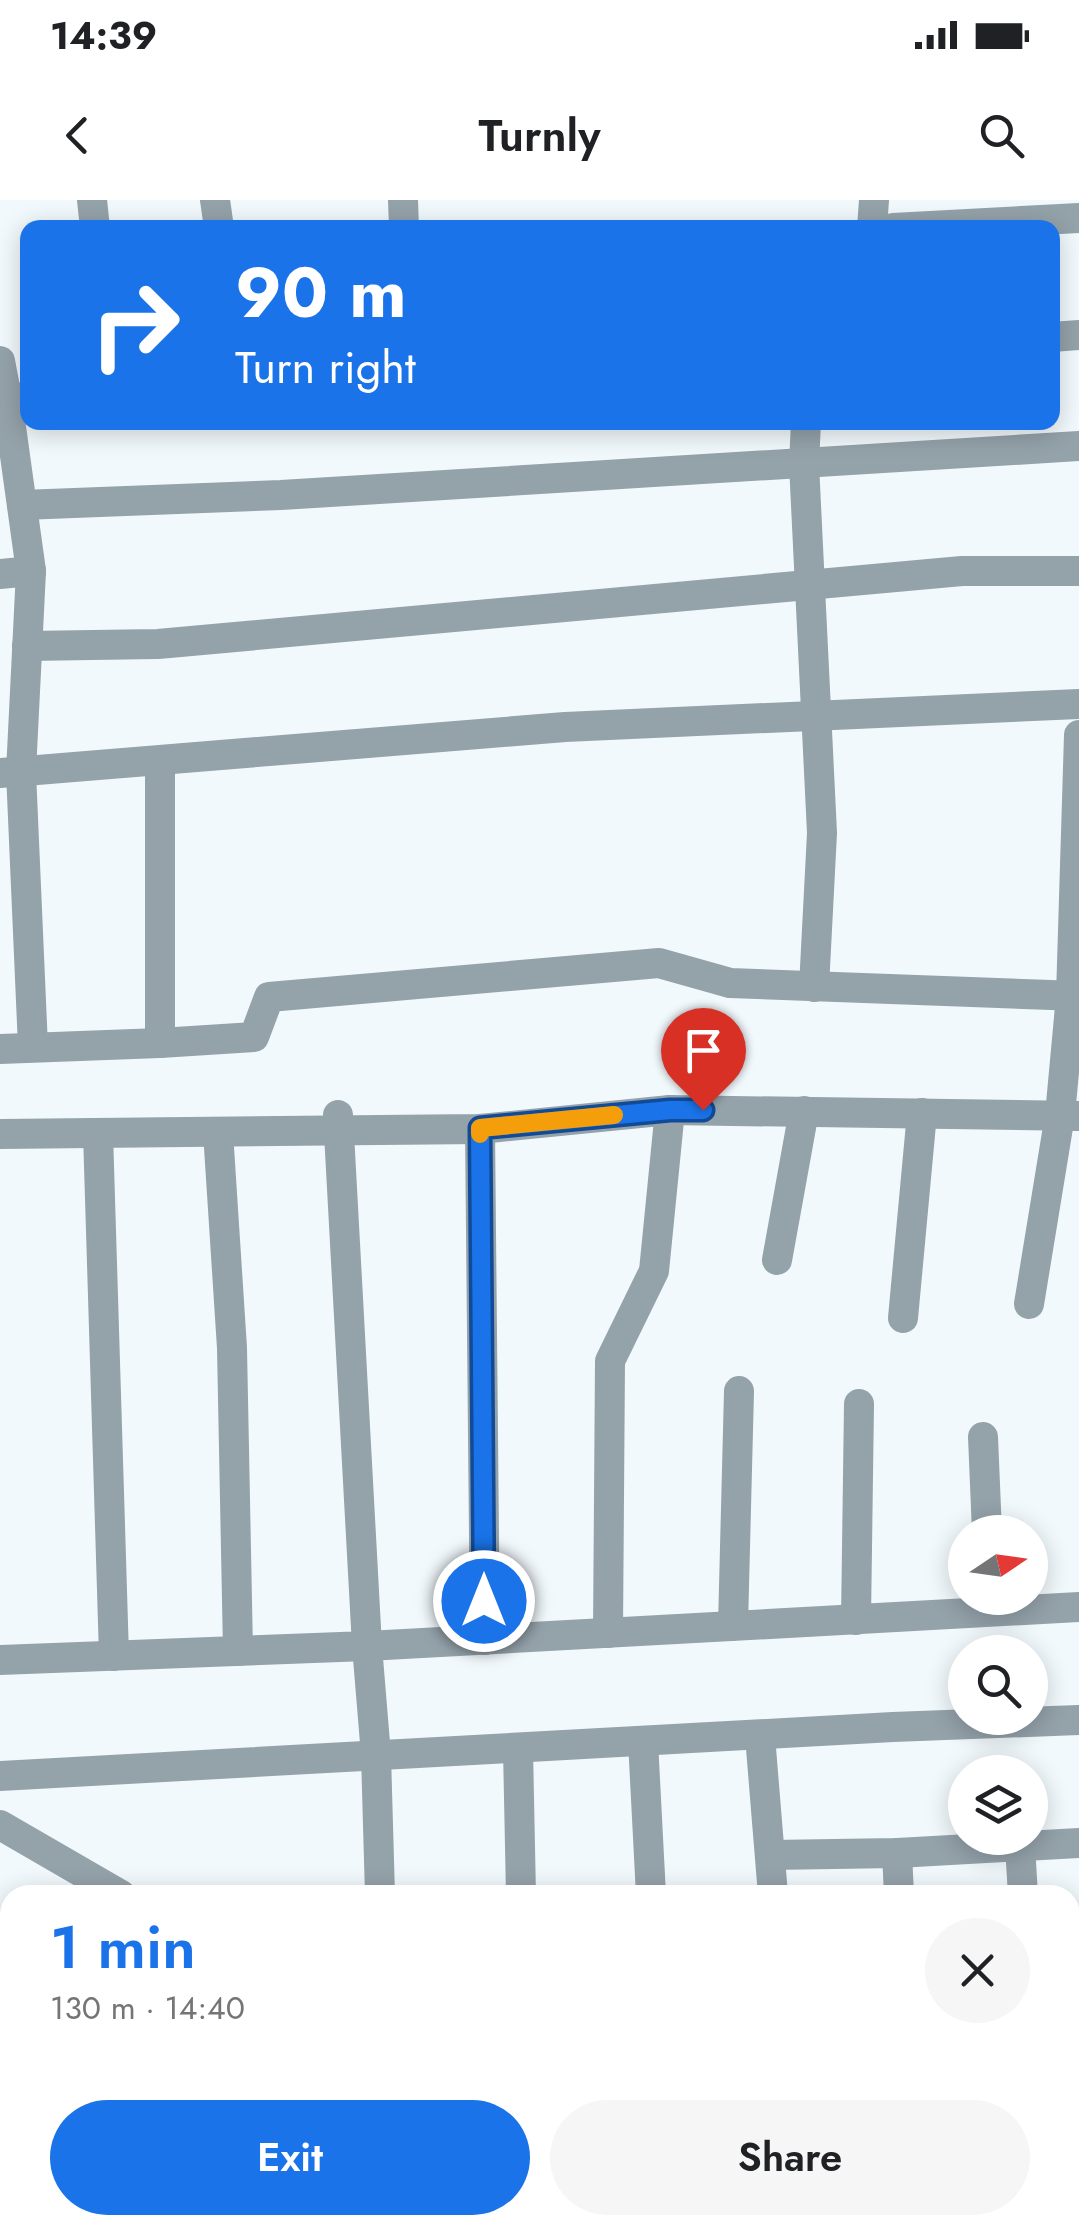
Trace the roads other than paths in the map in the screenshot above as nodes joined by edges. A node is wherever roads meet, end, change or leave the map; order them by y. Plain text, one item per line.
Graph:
1 (1079, 218) edge
2 (1042, 220) edge
3 (0, 361) edge
4 (17, 397) edge
5 (806, 430) edge
6 (1079, 446) edge
7 (804, 464) junction
8 (22, 505) junction
9 (1079, 570) edge
10 (31, 571) junction
11 (0, 574) edge
12 (809, 586) junction
13 (27, 646) junction
14 (1079, 704) edge
15 (818, 716) junction
16 (1079, 735) edge
17 (160, 762) junction
18 (10, 773) edge
19 (814, 987) junction
20 (1075, 996) edge
21 (160, 1043) junction
22 (33, 1047) junction
23 (0, 1049) edge
24 (670, 1110) junction
25 (804, 1111) junction
26 (922, 1113) junction
27 (1069, 1116) edge
28 (339, 1122) junction
29 (480, 1128) junction
30 (218, 1132) junction
31 (98, 1133) junction
32 (0, 1134) edge
33 (778, 1260) dead end
34 (1029, 1304) dead end
35 (903, 1318) dead end
36 (739, 1391) dead end
37 (859, 1404) dead end
38 (983, 1437) dead end
39 (986, 1515) edge
40 (1048, 1607) edge
41 (1079, 1608) edge
42 (948, 1610) edge
43 (856, 1620) junction
44 (734, 1626) junction
45 (608, 1633) junction
46 (485, 1640) junction
47 (367, 1646) junction
48 (238, 1651) junction
49 (114, 1656) junction
50 (0, 1660) edge
51 (1079, 1720) edge
52 (760, 1736) junction
53 (644, 1741) junction
54 (518, 1749) junction
55 (376, 1755) junction
56 (0, 1776) edge
57 (0, 1825) edge
58 (1079, 1843) edge
59 (1048, 1845) edge
60 (948, 1850) edge
61 (897, 1853) junction
62 (771, 1855) junction
63 (1021, 1855) edge
64 (104, 1885) edge
65 (380, 1885) edge
66 (521, 1885) edge
67 (651, 1885) edge
68 (773, 1885) edge
69 (899, 1885) edge
70 (1022, 1885) edge

1 - 2 street
3 - 4 street
4 - 8 street
5 - 7 street
6 - 7 street
7 - 8 street
7 - 12 street
8 - 10 street
9 - 12 street
10 - 11 street
10 - 13 street
12 - 13 street
12 - 15 street
13 - 18 street
14 - 15 street
15 - 17 street
15 - 19 street
16 - 20 street
17 - 18 street
17 - 21 street
18 - 22 street
19 - 20 street
19 - 21 street
20 - 27 street
21 - 22 street
22 - 23 street
24 - 25 street
24 - 29 street
24 - 45 street
25 - 26 street
25 - 33 street
26 - 27 street
26 - 35 street
27 - 34 street
28 - 29 street
28 - 30 street
28 - 47 street
29 - 46 street
30 - 31 street
30 - 48 street
31 - 32 street
31 - 49 street
36 - 44 street
37 - 43 street
38 - 39 street
40 - 41 street
42 - 43 street
43 - 44 street
44 - 45 street
45 - 46 street
46 - 47 street
47 - 48 street
47 - 55 street
48 - 49 street
49 - 50 street
51 - 52 street
52 - 53 street
52 - 62 street
53 - 54 street
53 - 67 street
54 - 55 street
54 - 66 street
55 - 56 street
55 - 65 street
57 - 64 street
58 - 59 street
60 - 61 street
61 - 62 street
61 - 69 street
62 - 68 street
63 - 70 street

